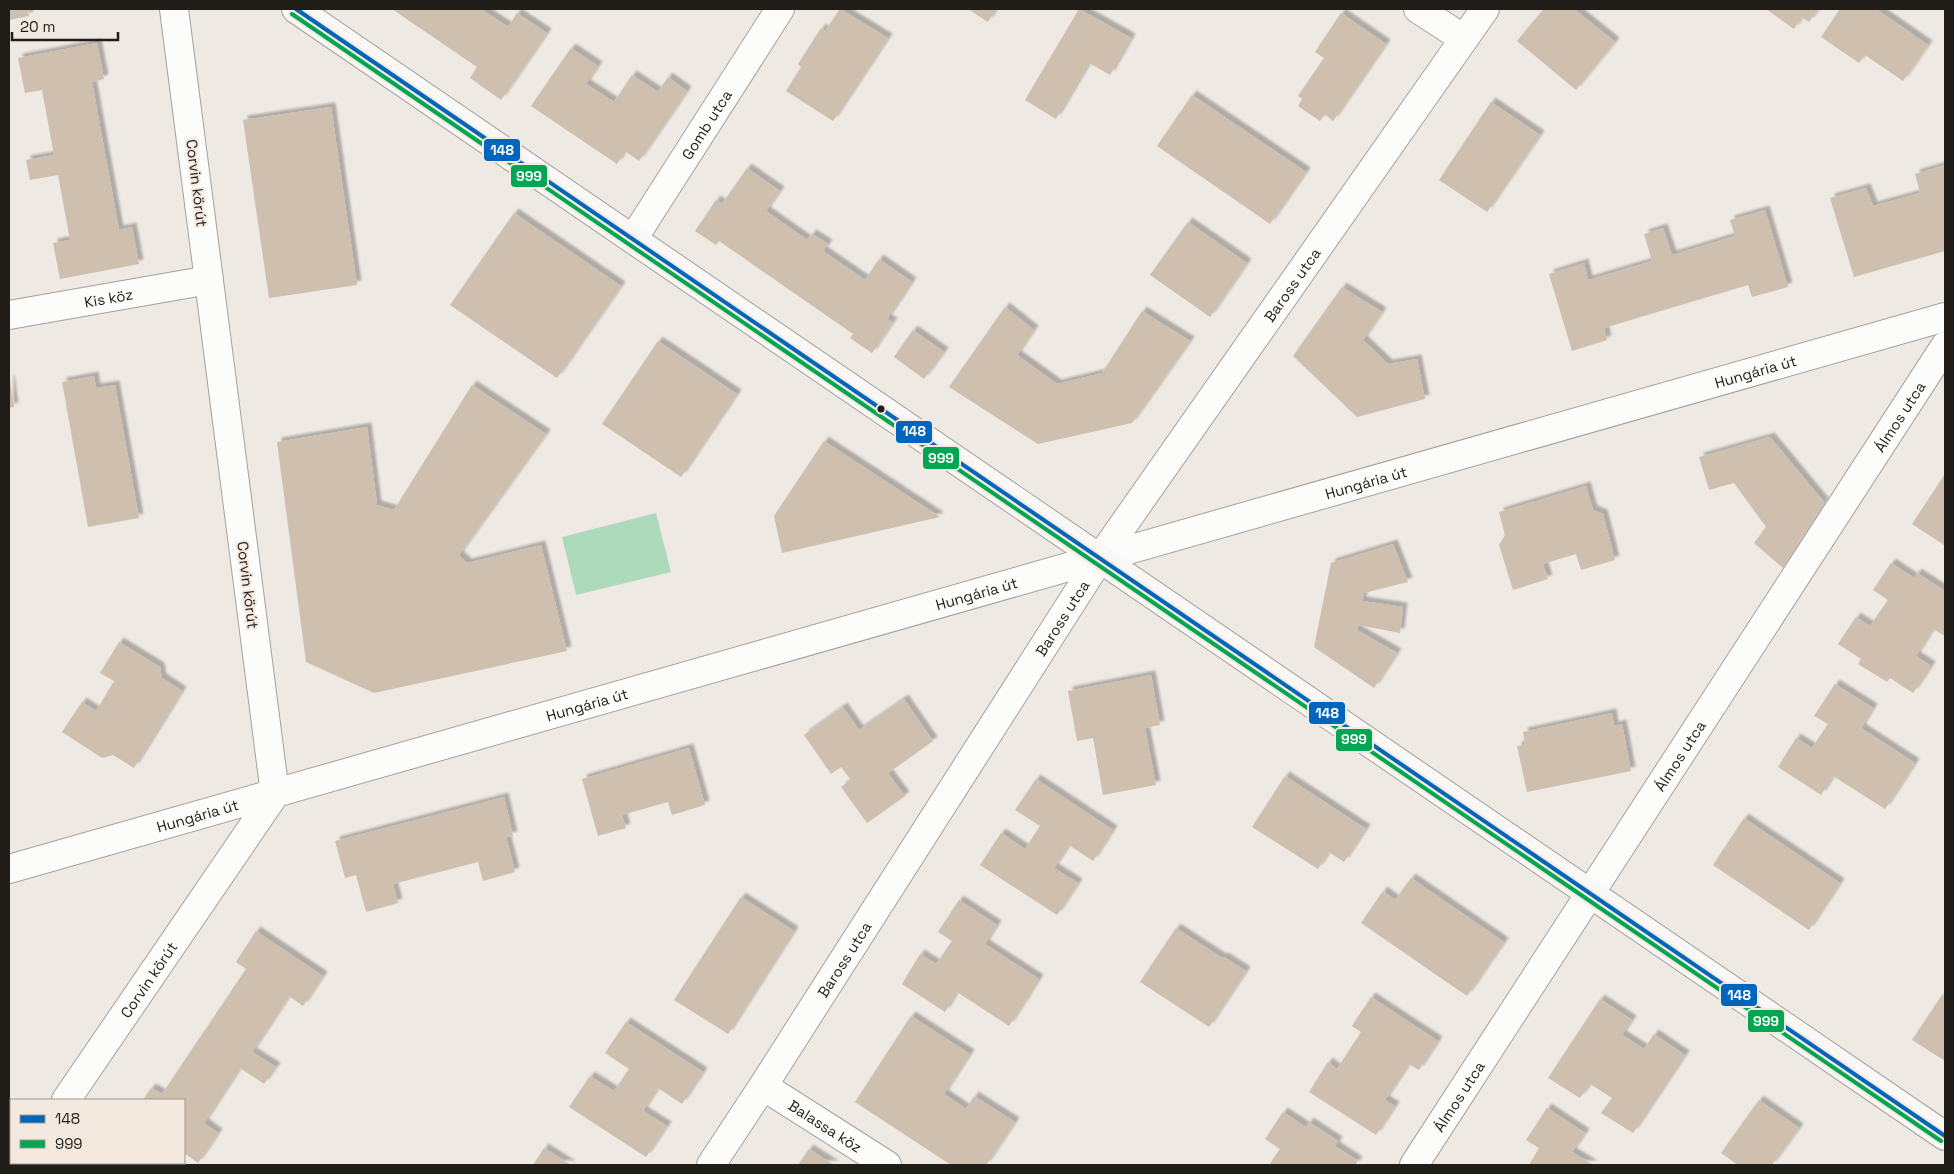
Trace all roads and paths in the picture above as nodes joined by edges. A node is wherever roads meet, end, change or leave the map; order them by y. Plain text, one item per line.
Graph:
1 (174, 9) edge
2 (296, 9) edge
3 (780, 9) edge
4 (1418, 9) edge
5 (1485, 9) edge
6 (1464, 39) junction
7 (632, 239) junction
8 (209, 280) junction
9 (9, 315) edge
10 (1945, 318) edge
11 (1945, 346) edge
12 (1100, 558) junction
13 (275, 794) junction
14 (9, 869) edge
15 (1590, 893) junction
16 (763, 1086) junction
17 (67, 1099) edge
18 (1945, 1136) edge
19 (710, 1165) edge
20 (887, 1165) edge
21 (1414, 1165) edge

1 - 8 street, Corvin körút
2 - 7 street
3 - 7 street, Gomb utca
4 - 6 street
5 - 6 street, Baross utca
6 - 12 street, Baross utca
7 - 12 street
8 - 9 street, Kis köz
8 - 13 street, Corvin körút
10 - 12 street, Hungária út
11 - 15 street, Álmos utca
12 - 13 street, Hungária út
12 - 15 street
12 - 16 street, Baross utca
13 - 14 street, Hungária út
13 - 17 street, Corvin körút
15 - 18 street
15 - 21 street, Álmos utca
16 - 19 street, Baross utca
16 - 20 street, Balassa köz

